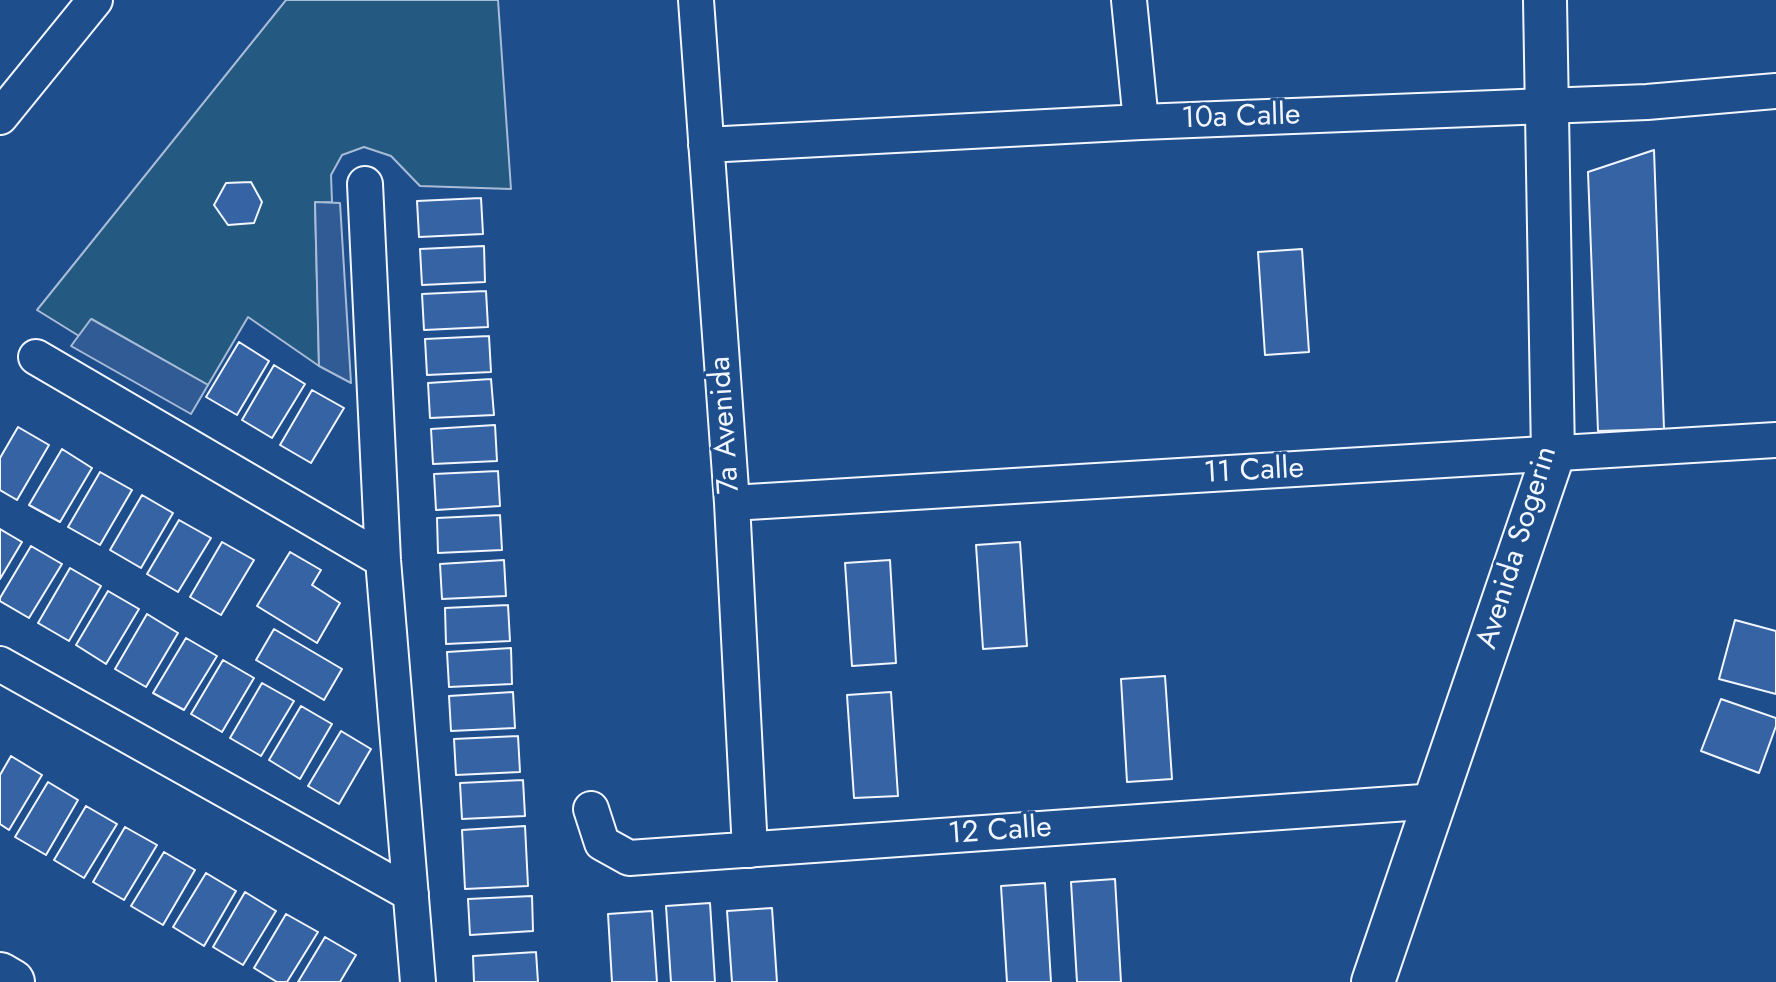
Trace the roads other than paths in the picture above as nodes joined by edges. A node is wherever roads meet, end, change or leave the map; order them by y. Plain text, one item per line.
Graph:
1 (95, 0) edge
2 (696, 0) edge
3 (1129, 0) edge
4 (1545, 0) edge
5 (1776, 91) edge
6 (1546, 106) junction
7 (0, 117) edge
8 (1141, 122) junction
9 (706, 145) junction
10 (365, 184) dead end
11 (36, 357) dead end
12 (1776, 440) edge
13 (1553, 455) junction
14 (732, 503) junction
15 (383, 560) junction
16 (0, 664) edge
17 (1437, 801) junction
18 (591, 809) dead end
19 (750, 850) junction
20 (411, 894) junction
21 (418, 965) edge
22 (0, 975) edge
23 (12, 982) edge
24 (405, 982) edge
25 (1373, 982) edge

1 - 7 street
2 - 9 street, 7a Avenida
3 - 8 street
4 - 6 street, Avenida Sogerin
5 - 6 street, 10a Calle
6 - 8 street, 10a Calle
6 - 13 street, Avenida Sogerin
8 - 9 street, 10a Calle
9 - 14 street, 7a Avenida
10 - 15 street
11 - 15 street
12 - 13 street, 11 Calle
13 - 14 street, 11 Calle
13 - 17 street, Avenida Sogerin
14 - 19 street, 7a Avenida
15 - 20 street
16 - 20 street
17 - 19 street, 12 Calle
17 - 25 street, Avenida Sogerin
18 - 19 street, 12 Calle
20 - 21 street
21 - 24 street
22 - 23 highway

